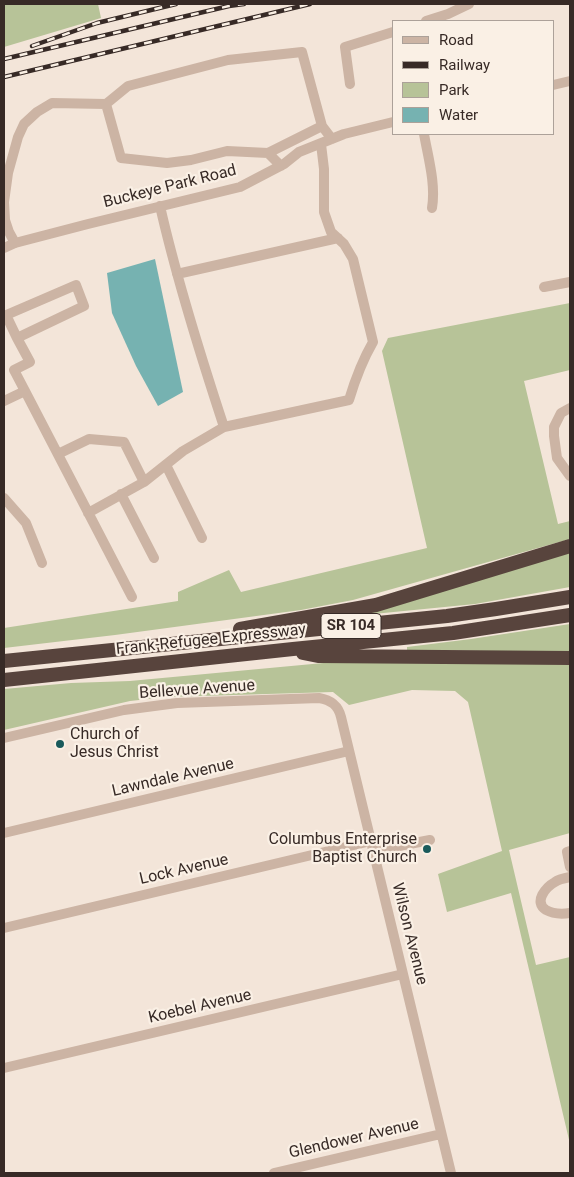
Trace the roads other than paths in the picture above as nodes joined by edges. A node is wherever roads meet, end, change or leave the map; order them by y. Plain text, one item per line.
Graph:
1 (469, 4) edge
2 (429, 20) edge
3 (392, 32) edge
4 (570, 81) edge
5 (350, 84) dead end
6 (554, 85) edge
7 (106, 104) junction
8 (392, 122) edge
9 (322, 126) junction
10 (424, 135) edge
11 (332, 139) junction
12 (321, 144) junction
13 (268, 153) junction
14 (281, 166) junction
15 (160, 206) junction
16 (432, 208) dead end
17 (338, 238) junction
18 (15, 243) junction
19 (4, 248) edge
20 (175, 270) junction
21 (570, 282) edge
22 (544, 287) dead end
23 (5, 315) edge
24 (17, 338) junction
25 (25, 391) junction
26 (4, 401) edge
27 (570, 408) edge
28 (224, 427) junction
29 (58, 454) junction
30 (166, 465) junction
31 (570, 476) edge
32 (144, 482) junction
33 (122, 494) junction
34 (4, 498) edge
35 (88, 512) junction
36 (202, 538) dead end
37 (570, 546) edge
38 (154, 558) dead end
39 (42, 563) dead end
40 (132, 597) dead end
41 (570, 597) edge
42 (570, 614) edge
43 (206, 640) junction
44 (285, 650) junction
45 (570, 658) edge
46 (4, 661) edge
47 (4, 680) edge
48 (334, 704) joint
49 (4, 738) edge
50 (349, 751) junction
51 (4, 833) edge
52 (430, 840) dead end
53 (372, 846) junction
54 (570, 851) edge
55 (570, 867) edge
56 (570, 877) edge
57 (570, 913) edge
58 (4, 928) edge
59 (403, 974) junction
60 (4, 1068) edge
61 (442, 1134) junction
62 (274, 1173) edge
63 (451, 1173) edge

1 - 2 street
3 - 5 street
4 - 6 street
7 - 9 street
7 - 13 street
7 - 18 street
8 - 11 street, Buckeye Park Road
9 - 11 street
9 - 13 street
10 - 16 street
11 - 12 street, Buckeye Park Road
12 - 14 street, Buckeye Park Road
12 - 17 street
13 - 14 street
14 - 15 street, Buckeye Park Road
15 - 18 street, Buckeye Park Road
15 - 20 street
17 - 20 street
17 - 28 street
18 - 19 street, Buckeye Park Road
20 - 28 street
21 - 22 street
23 - 24 street
23 - 24 street
24 - 25 street
25 - 26 street
25 - 29 street
27 - 31 street
28 - 30 street
29 - 32 street
29 - 35 street
30 - 32 street
30 - 36 street
32 - 33 street
33 - 35 street
33 - 38 street
34 - 39 street
35 - 40 street
37 - 43 highway
41 - 43 highway, Frank-Refugee Expressway / SR 104
42 - 44 highway, Frank-Refugee Expressway / SR 104
43 - 46 highway, Frank-Refugee Expressway / SR 104
44 - 45 highway
44 - 47 highway, Frank-Refugee Expressway / SR 104
48 - 49 street, Bellevue Avenue
48 - 50 street, Wilson Avenue
50 - 51 street, Lawndale Avenue
50 - 53 street, Wilson Avenue
52 - 53 street, Lock Avenue
53 - 58 street, Lock Avenue
53 - 59 street, Wilson Avenue
54 - 55 street
56 - 57 street
59 - 60 street, Koebel Avenue
59 - 61 street, Wilson Avenue
61 - 62 street, Glendower Avenue
61 - 63 street, Wilson Avenue

